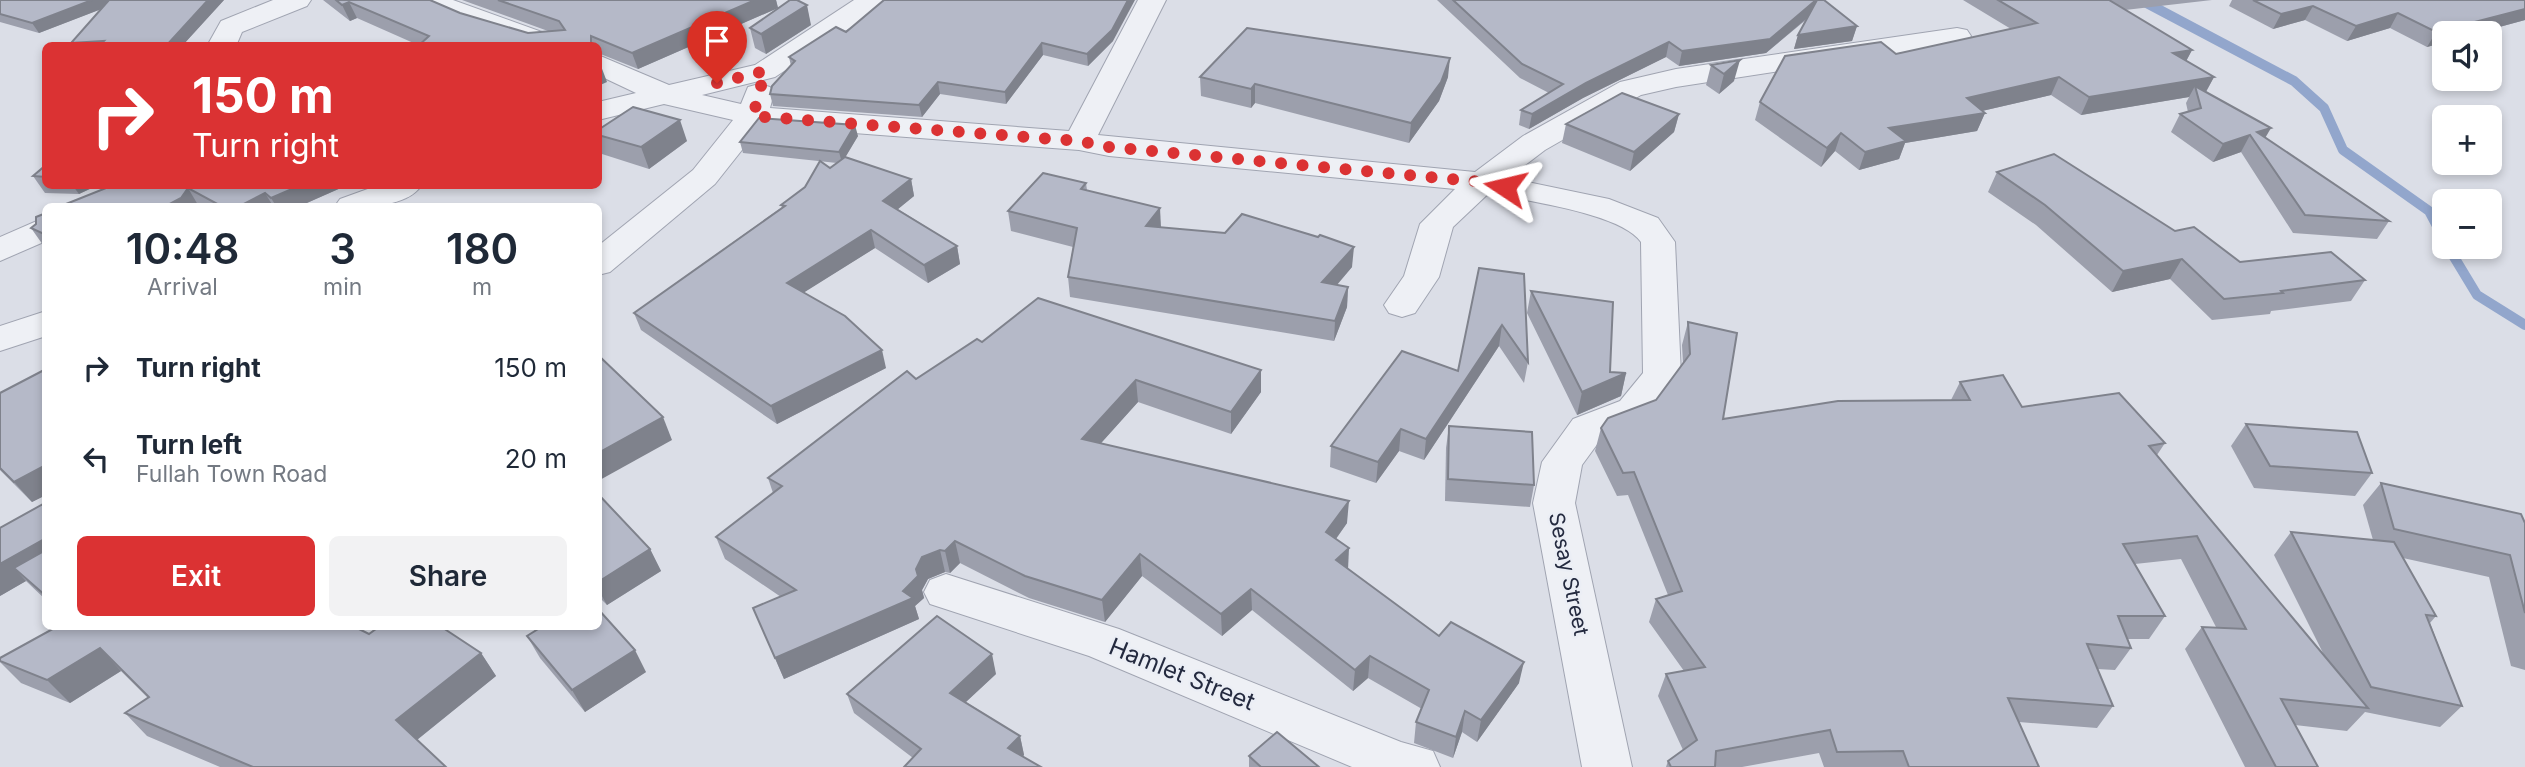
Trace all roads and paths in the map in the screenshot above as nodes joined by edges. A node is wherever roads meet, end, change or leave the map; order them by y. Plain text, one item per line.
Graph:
1 (297, 0) edge
2 (432, 0) edge
3 (820, 0) edge
4 (1152, 0) edge
5 (864, 5) edge
6 (1957, 36) dead end
7 (223, 42) edge
8 (542, 42) edge
9 (602, 66) edge
10 (765, 71) junction
11 (668, 96) junction
12 (602, 110) edge
13 (753, 116) junction
14 (1079, 141) junction
15 (1482, 182) junction
16 (394, 190) edge
17 (360, 203) edge
18 (410, 203) edge
19 (42, 230) edge
20 (0, 250) edge
21 (602, 261) edge
22 (1402, 305) dead end
23 (42, 324) edge
24 (0, 339) edge
25 (946, 592) dead end
26 (1415, 767) edge
27 (1607, 767) edge

1 - 7 street
2 - 8 street
3 - 5 street
4 - 14 street
5 - 10 street
6 - 15 street
9 - 11 street
10 - 11 street
10 - 13 street
11 - 12 street
11 - 13 street, Sesay Street
13 - 14 street, Sesay Street
13 - 21 street
14 - 15 street, Sesay Street
15 - 22 street
15 - 27 street, Sesay Street
16 - 17 street
16 - 18 street
19 - 20 street
23 - 24 street
25 - 26 street, Hamlet Street

